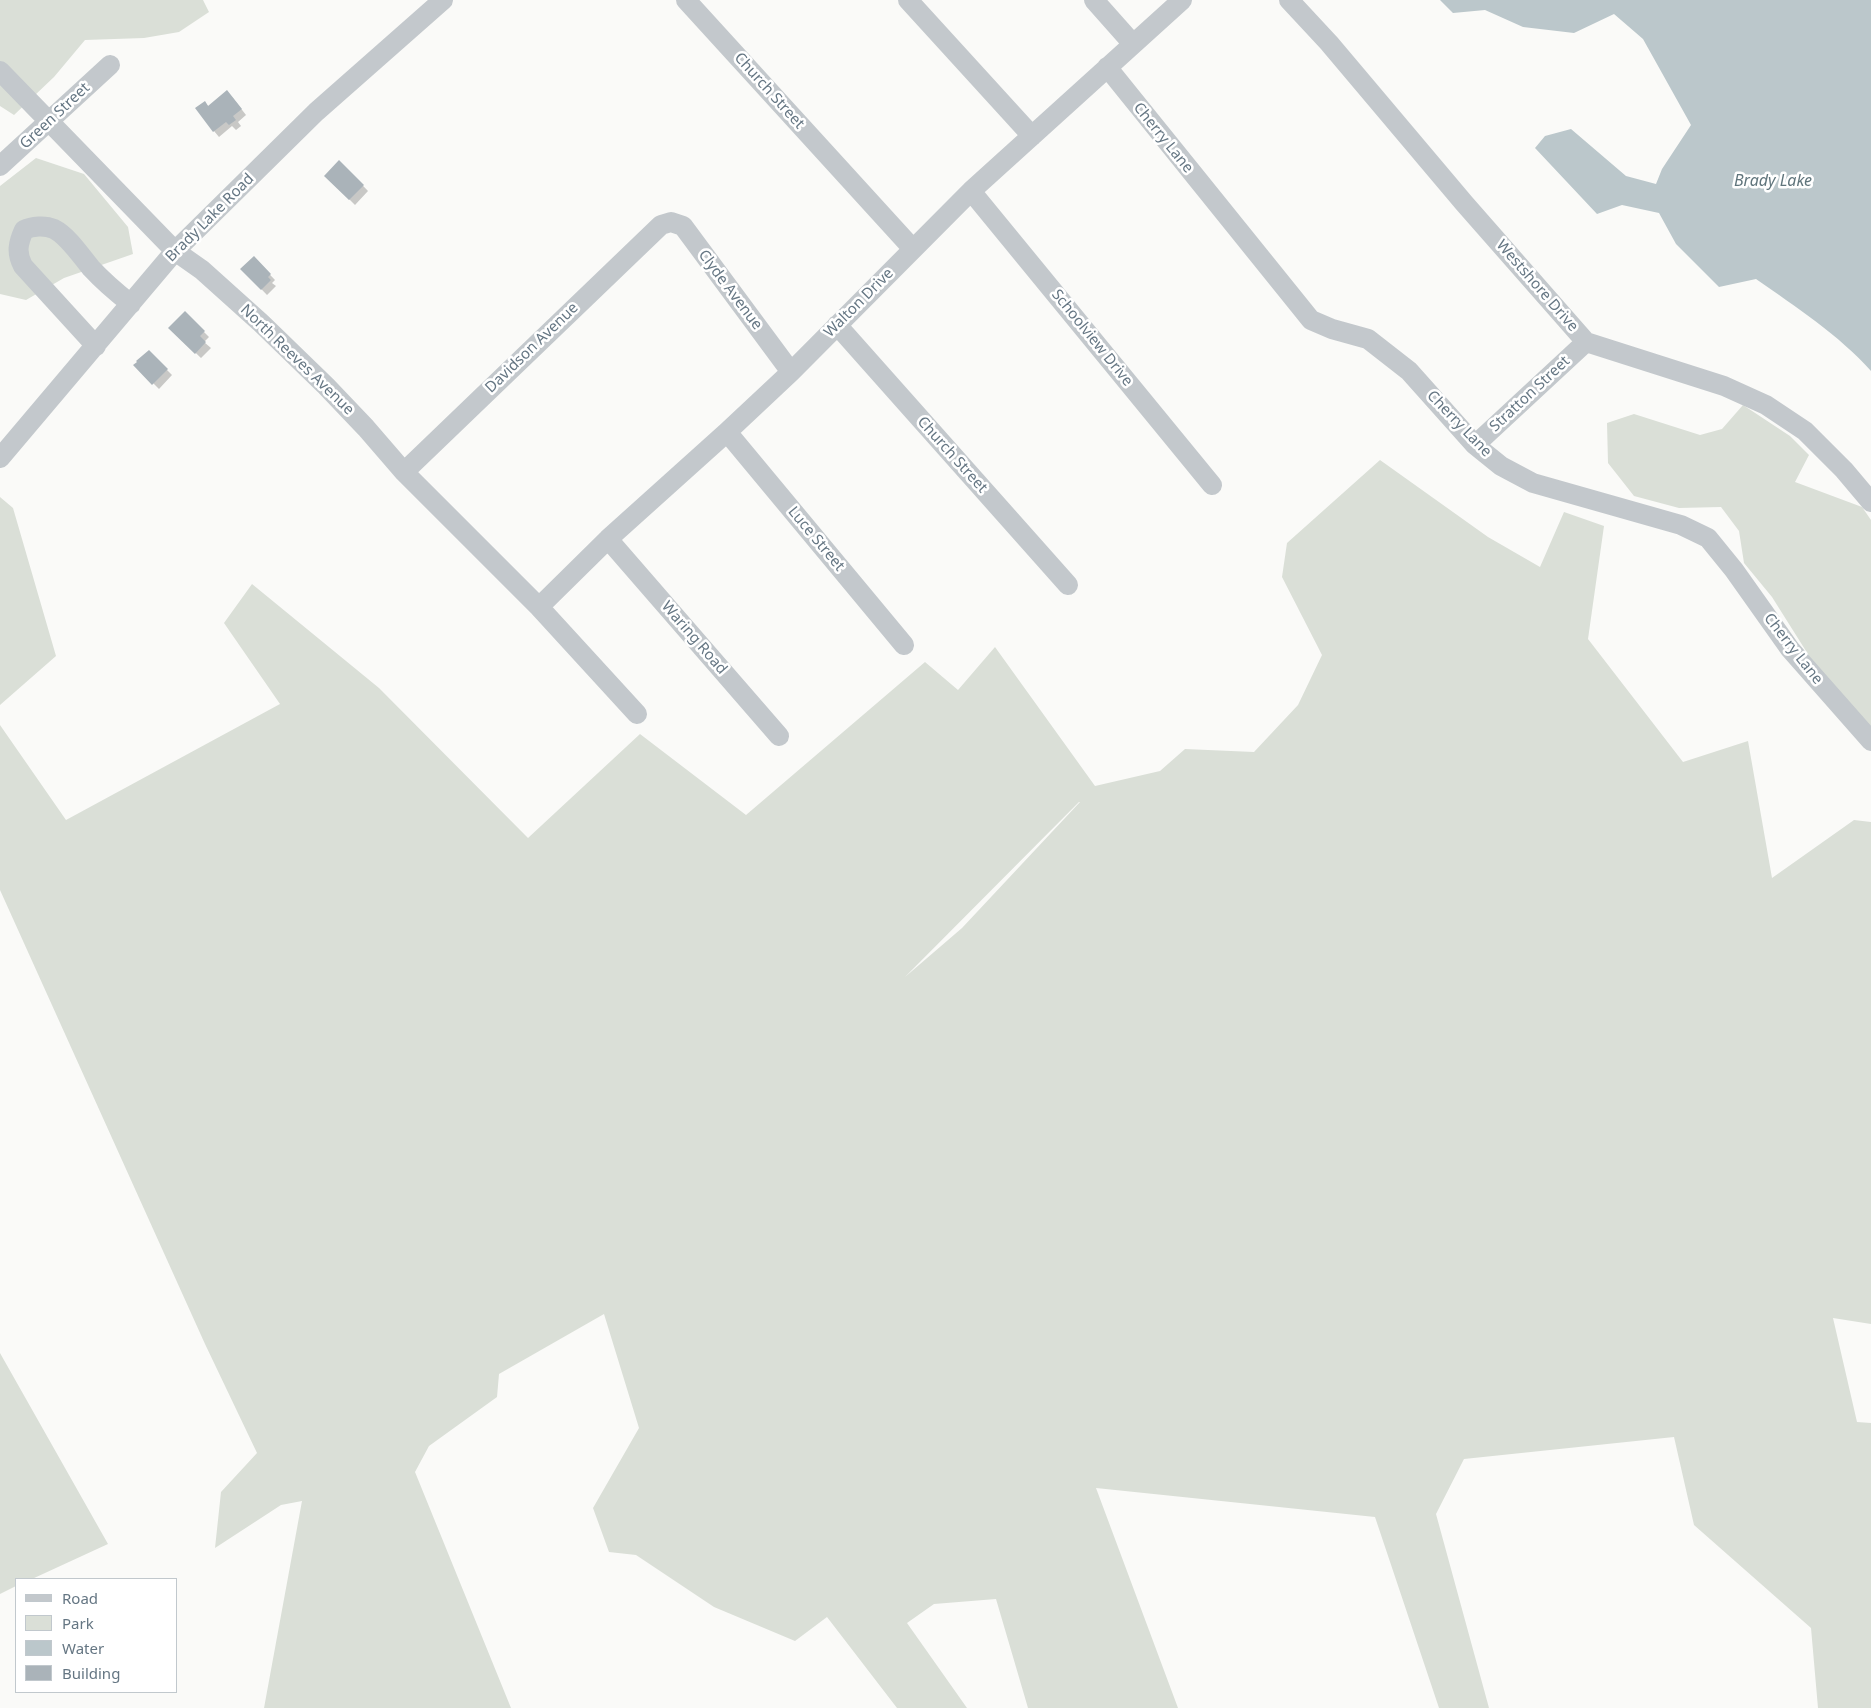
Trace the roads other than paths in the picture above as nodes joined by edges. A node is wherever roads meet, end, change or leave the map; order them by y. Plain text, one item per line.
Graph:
1 (443, 0) edge
2 (686, 0) edge
3 (908, 0) edge
4 (1094, 0) edge
5 (1182, 0) edge
6 (1289, 0) edge
7 (1133, 44) junction
8 (110, 65) dead end
9 (1107, 67) junction
10 (0, 71) edge
11 (49, 120) junction
12 (1032, 136) junction
13 (0, 166) edge
14 (971, 191) junction
15 (661, 225) joint
16 (913, 248) junction
17 (175, 251) junction
18 (131, 304) junction
19 (837, 325) junction
20 (1586, 342) junction
21 (96, 346) junction
22 (791, 372) junction
23 (727, 432) junction
24 (1475, 445) junction
25 (0, 458) edge
26 (404, 472) junction
27 (1212, 485) dead end
28 (1871, 502) edge
29 (608, 539) junction
30 (1068, 585) dead end
31 (539, 607) junction
32 (904, 646) dead end
33 (636, 714) dead end
34 (779, 736) dead end
35 (1871, 741) edge

1 - 17 street, Brady Lake Road
2 - 16 street, Church Street
3 - 12 street
4 - 7 street
5 - 7 street, Walton Drive
6 - 20 street, Westshore Drive
7 - 9 street, Walton Drive
8 - 11 street, Green Street
9 - 12 street, Walton Drive
9 - 24 street, Cherry Lane
10 - 11 street, North Reeves Avenue
11 - 13 street, Green Street
11 - 17 street, North Reeves Avenue
12 - 14 street, Walton Drive
14 - 16 street, Walton Drive
14 - 27 street, Schoolview Drive
15 - 22 street, Clyde Avenue
15 - 26 street, Davidson Avenue
16 - 19 street, Walton Drive
17 - 18 street, Brady Lake Road
17 - 26 street, North Reeves Avenue
18 - 21 street, Brady Lake Road
18 - 21 street
19 - 22 street, Walton Drive
19 - 30 street, Church Street
20 - 24 street, Stratton Street
20 - 28 street, Westshore Drive
21 - 25 street, Brady Lake Road
22 - 23 street, Walton Drive
23 - 29 street, Walton Drive
23 - 32 street, Luce Street
24 - 35 street, Cherry Lane
26 - 31 street, North Reeves Avenue
29 - 31 street, Walton Drive
29 - 34 street, Waring Road
31 - 33 street, North Reeves Avenue

